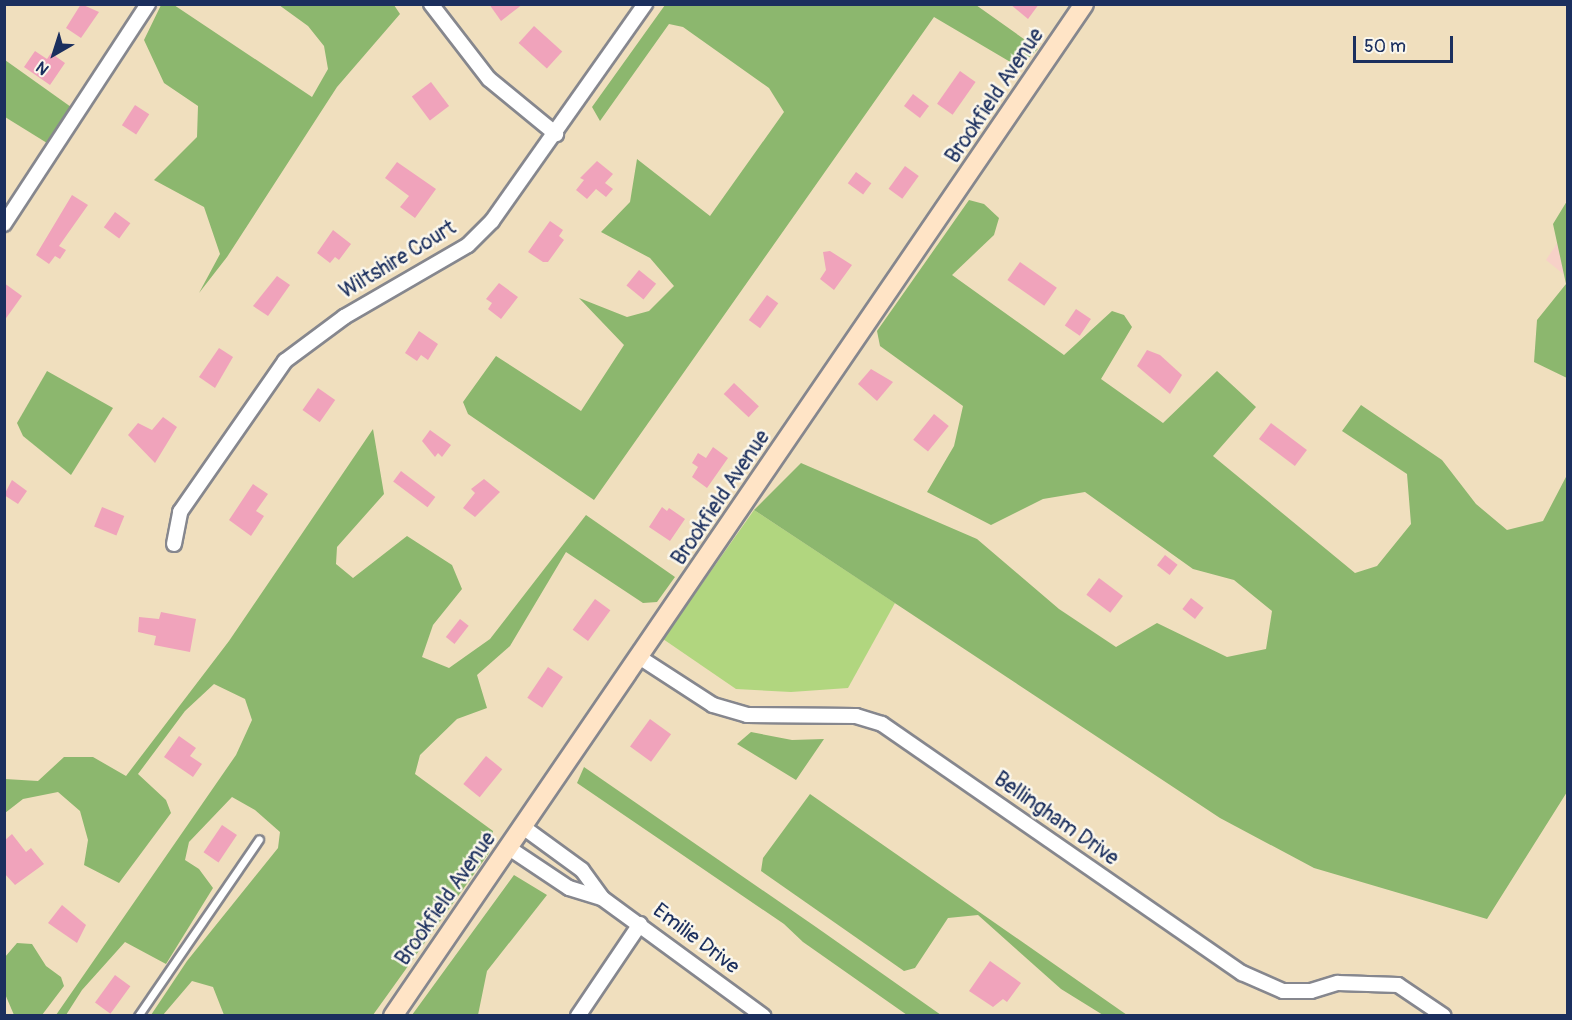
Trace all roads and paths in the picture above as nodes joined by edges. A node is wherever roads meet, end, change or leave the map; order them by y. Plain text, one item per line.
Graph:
1 (148, 4) edge
2 (431, 4) edge
3 (645, 4) edge
4 (1084, 4) edge
5 (556, 134) junction
6 (4, 224) edge
7 (174, 544) dead end
8 (639, 657) junction
9 (523, 827) junction
10 (259, 839) dead end
11 (509, 848) junction
12 (574, 864) junction
13 (561, 883) junction
14 (602, 898) junction
15 (640, 924) junction
16 (138, 1016) edge
17 (393, 1016) edge
18 (578, 1016) edge
19 (764, 1016) edge
20 (1444, 1016) edge

1 - 6 street
2 - 5 street
3 - 5 street, Wiltshire Court
4 - 8 main road, Brookfield Avenue
5 - 7 street, Wiltshire Court
8 - 9 main road, Brookfield Avenue
8 - 20 street, Bellingham Drive
9 - 11 main road, Brookfield Avenue
9 - 12 street, Emilie Drive
10 - 16 lane
11 - 13 street, Emilie Drive
11 - 17 main road, Brookfield Avenue
12 - 13 street
12 - 14 street, Emilie Drive
13 - 14 street, Emilie Drive
14 - 15 street, Emilie Drive
15 - 18 street
15 - 19 street, Emilie Drive

